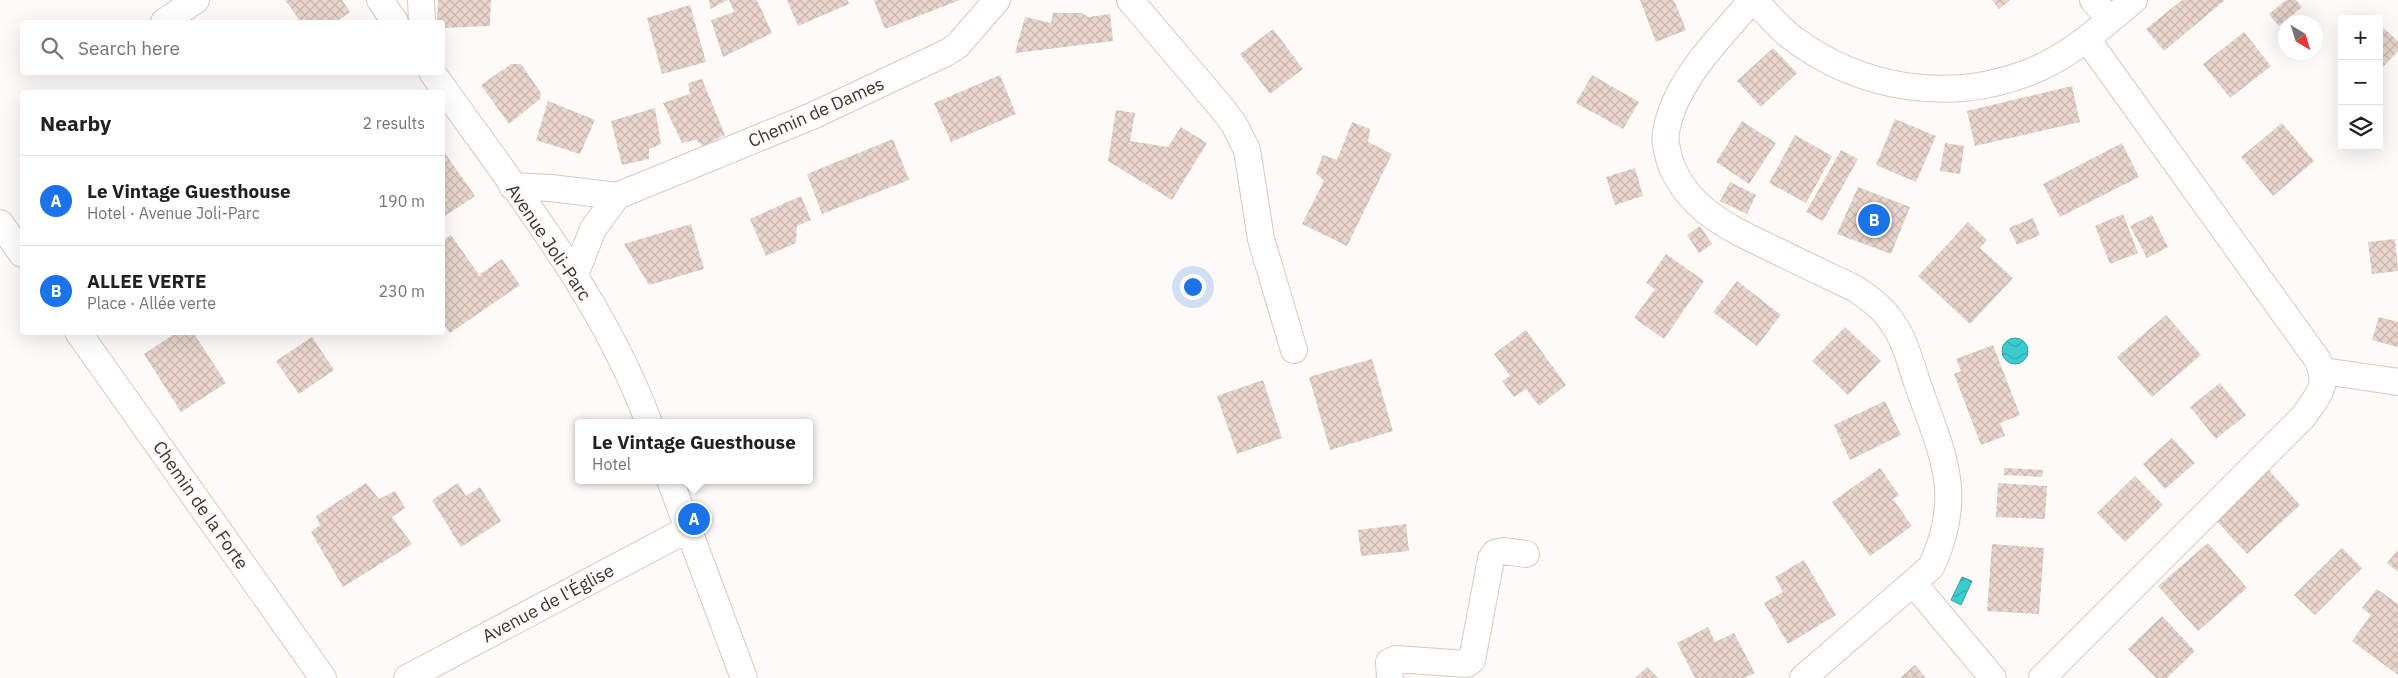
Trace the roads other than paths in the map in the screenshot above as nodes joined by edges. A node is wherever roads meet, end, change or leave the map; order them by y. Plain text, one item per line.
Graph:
1 (196, 0) edge
2 (380, 0) edge
3 (420, 0) edge
4 (997, 0) edge
5 (1130, 0) edge
6 (1753, 0) edge
7 (2093, 0) edge
8 (2134, 0) edge
9 (167, 20) edge
10 (395, 20) edge
11 (422, 20) edge
12 (2110, 20) junction
13 (2087, 39) junction
14 (434, 75) edge
15 (445, 90) edge
16 (445, 91) edge
17 (512, 186) junction
18 (617, 196) junction
19 (0, 223) edge
20 (20, 251) edge
21 (575, 275) junction
22 (80, 335) edge
23 (1294, 350) dead end
24 (2323, 372) junction
25 (2398, 382) edge
26 (647, 419) edge
27 (671, 484) edge
28 (688, 529) junction
29 (1526, 554) dead end
30 (1914, 584) junction
31 (324, 678) edge
32 (407, 678) edge
33 (744, 678) edge
34 (1390, 678) edge
35 (1803, 678) edge
36 (1993, 678) edge
37 (2042, 678) edge

1 - 9 street
2 - 10 street
3 - 11 street
4 - 18 street, Chemin de Dames
5 - 23 street
6 - 13 street
6 - 30 street
7 - 12 street
8 - 12 street
12 - 13 street
13 - 24 street
14 - 15 street, Avenue Joli-Parc
16 - 17 street, Avenue Joli-Parc
17 - 18 street
17 - 21 street, Avenue Joli-Parc
18 - 21 street
19 - 20 street
21 - 26 street, Avenue Joli-Parc
22 - 31 street, Chemin de la Forte
24 - 25 street
24 - 37 street
27 - 28 street
28 - 32 street, Avenue de l'Église
28 - 33 street
29 - 34 street
30 - 35 street
30 - 36 street

